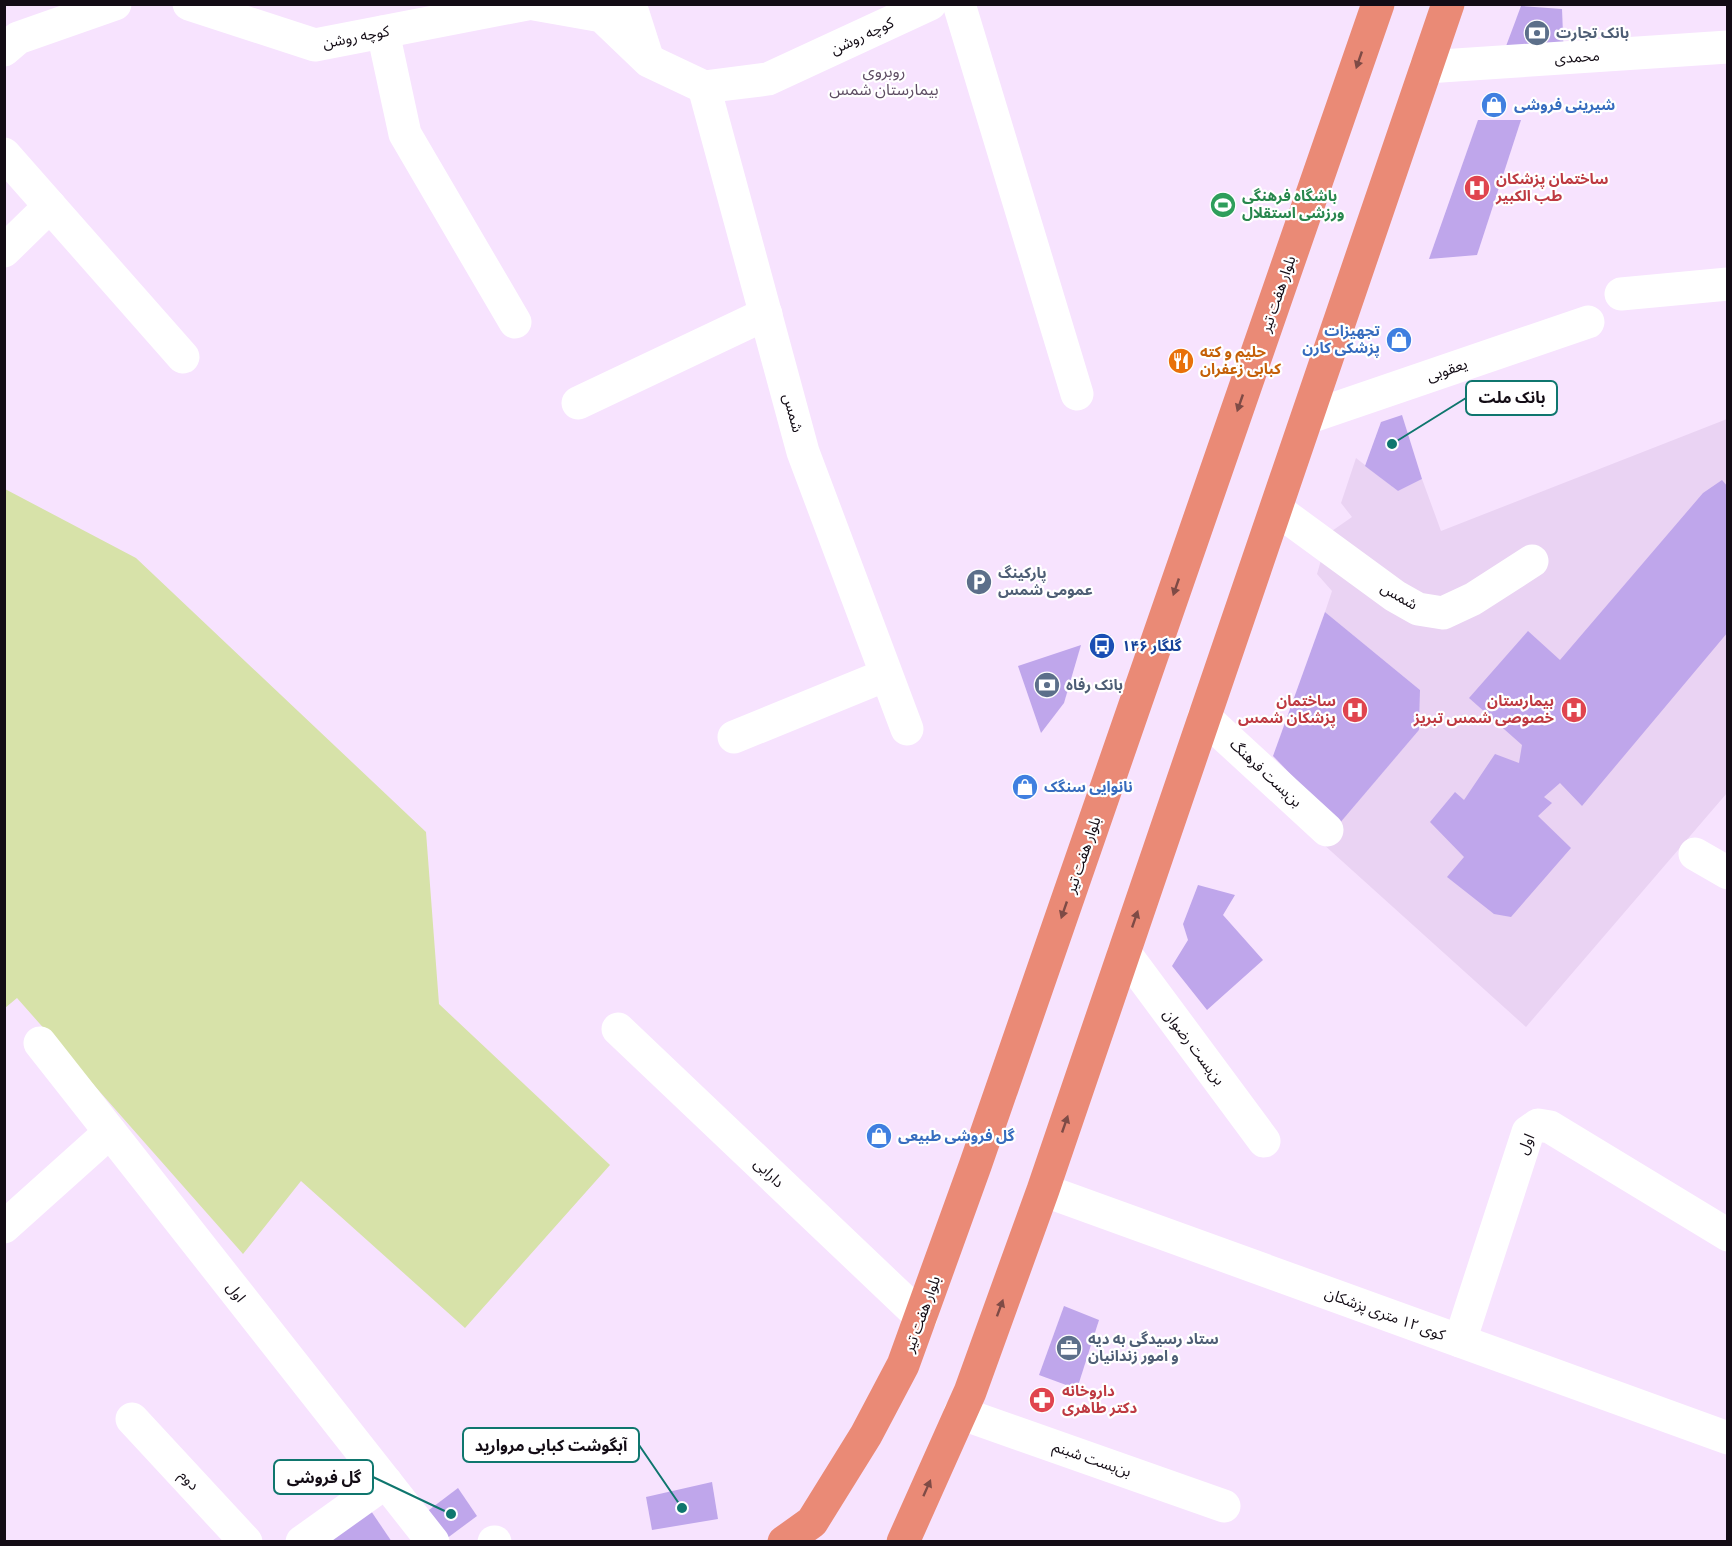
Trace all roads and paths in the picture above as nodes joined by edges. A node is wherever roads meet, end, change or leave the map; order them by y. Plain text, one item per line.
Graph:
1 (115, 4) edge
2 (189, 4) edge
3 (527, 4) edge
4 (534, 4) edge
5 (630, 4) edge
6 (930, 4) edge
7 (959, 4) edge
8 (1378, 4) edge
9 (1448, 4) edge
10 (383, 32) junction
11 (1728, 47) edge
12 (4, 50) edge
13 (649, 61) junction
14 (1426, 67) junction
15 (704, 87) junction
16 (4, 154) edge
17 (50, 206) junction
18 (4, 251) edge
19 (1728, 284) edge
20 (1621, 294) dead end
21 (766, 314) junction
22 (515, 322) dead end
23 (1588, 322) dead end
24 (183, 357) dead end
25 (1077, 394) dead end
26 (578, 403) dead end
27 (1306, 418) junction
28 (1276, 509) junction
29 (1532, 561) dead end
30 (886, 675) junction
31 (1204, 717) junction
32 (906, 729) dead end
33 (734, 737) dead end
34 (1327, 830) dead end
35 (1695, 854) dead end
36 (1728, 873) edge
37 (1124, 952) junction
38 (618, 1029) dead end
39 (40, 1043) dead end
40 (110, 1132) junction
41 (1264, 1141) dead end
42 (1043, 1190) junction
43 (4, 1227) edge
44 (1728, 1235) edge
45 (921, 1317) junction
46 (1460, 1341) junction
47 (960, 1413) junction
48 (132, 1419) dead end
49 (1728, 1438) edge
50 (386, 1482) junction
51 (1224, 1506) dead end
52 (246, 1542) edge
53 (302, 1542) edge
54 (433, 1542) edge
55 (784, 1542) edge
56 (903, 1542) edge

1 - 12 street
2 - 10 street, کوچه روشن
3 - 10 street, کوچه روشن
4 - 13 street
5 - 13 street
6 - 15 street, کوچه روشن
7 - 25 street
8 -> 45 highway, بلوار هفت تیر
9 - 14 highway
10 - 22 street
11 - 14 street, محمدی
13 - 15 street
14 - 27 highway
15 - 21 street, شمس
16 - 17 street
17 - 18 street
17 - 24 street
19 - 20 street
21 - 26 street
21 - 30 street, شمس
23 - 27 street, یعقوبی
27 - 28 highway
28 - 29 street, شمس
28 - 31 highway
30 - 32 street, شمس
30 - 33 street
31 - 34 street, بن‌بست فرهنگ
37 -> 31 highway
35 - 36 street
37 - 41 street, بن‌بست رضوان
42 -> 37 highway
38 - 45 street, دارابی
39 - 40 street, اول
40 - 43 street
40 - 50 street, اول
42 - 46 street, کوی ۱۲ متری پزشکان
47 -> 42 highway
44 - 46 street, اول
45 - 55 highway, بلوار هفت تیر
46 - 49 street, کوی ۱۲ متری پزشکان
47 - 51 street, بن‌بست شبنم
56 -> 47 highway
48 - 52 street, دوم
50 - 53 street
50 - 54 street, اول

